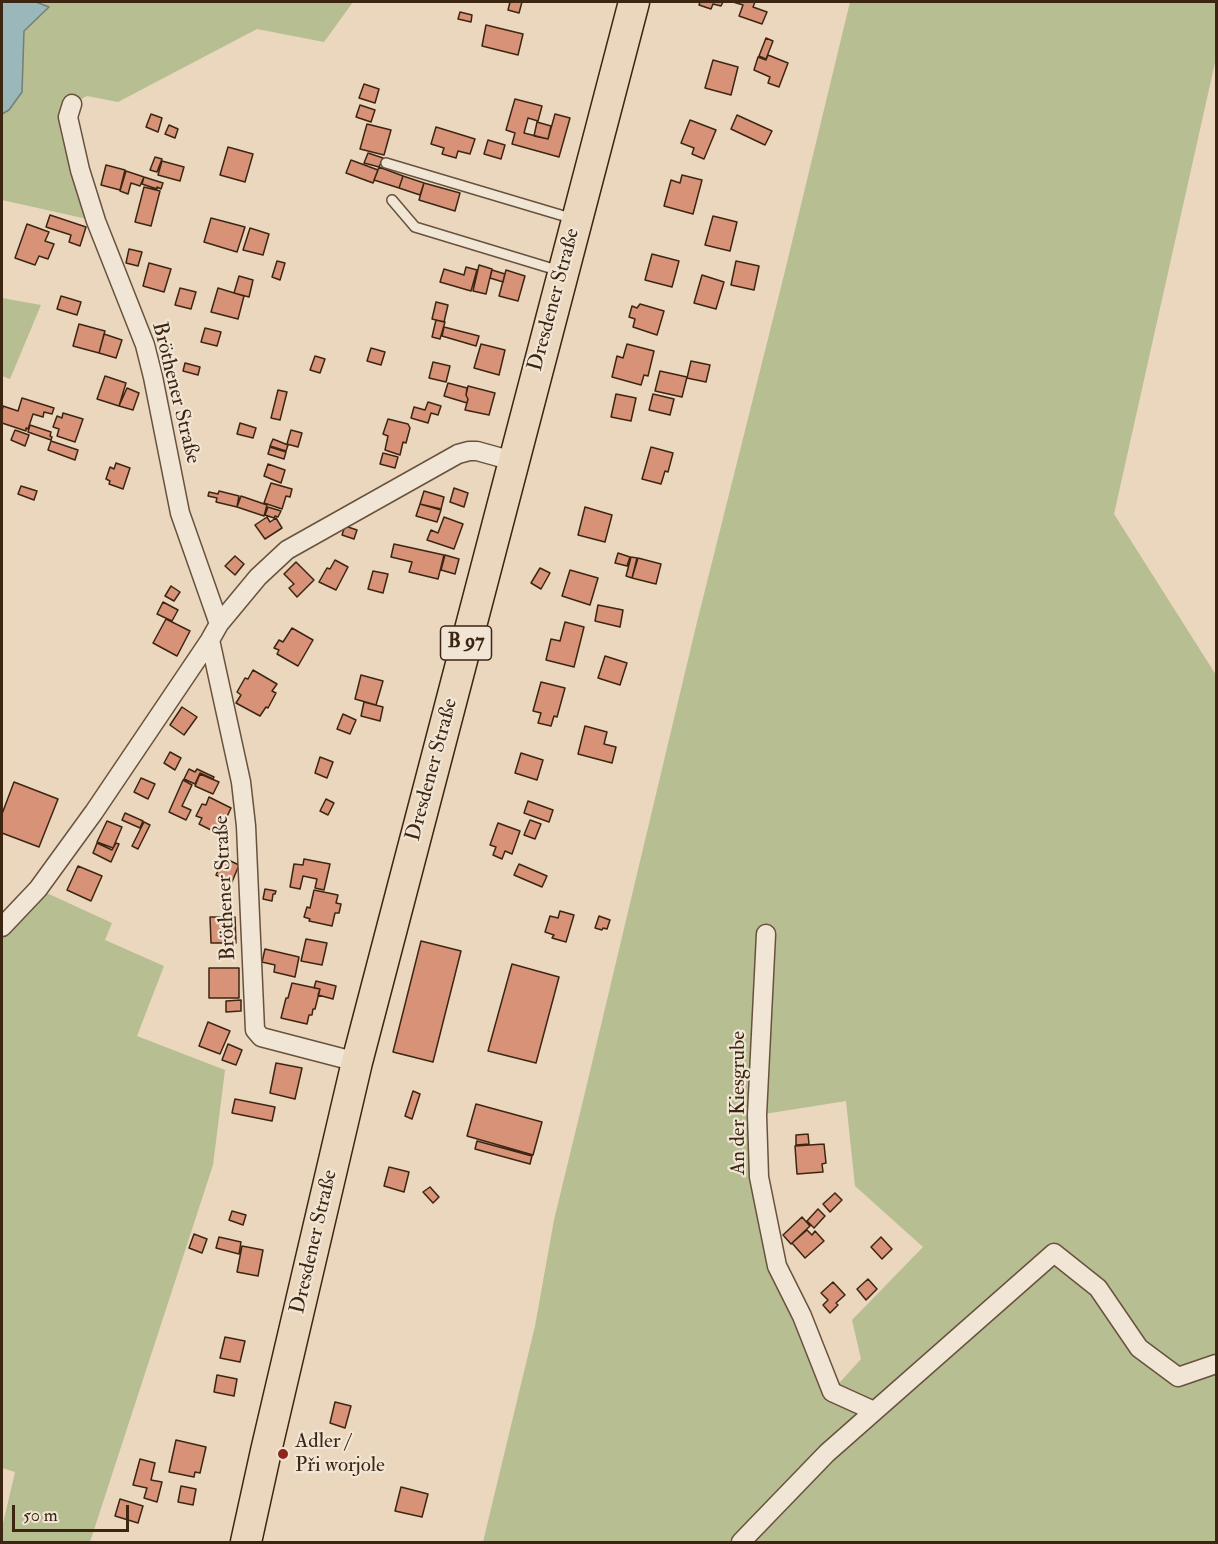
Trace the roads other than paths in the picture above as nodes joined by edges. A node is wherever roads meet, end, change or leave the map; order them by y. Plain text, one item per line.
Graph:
1 (634, 2) edge
2 (72, 104) dead end
3 (386, 163) dead end
4 (392, 200) dead end
5 (576, 219) junction
6 (563, 272) junction
7 (513, 461) junction
8 (214, 632) junction
9 (2, 927) edge
10 (766, 934) dead end
11 (357, 1062) junction
12 (1216, 1364) edge
13 (874, 1411) junction
14 (246, 1542) edge
15 (741, 1542) edge

1 - 5 main road, Dresdener Straße / B 97
2 - 8 street, Bröthener Straße
3 - 5 lane
4 - 6 lane
5 - 6 main road, Dresdener Straße / B 97
6 - 7 main road, Dresdener Straße / B 97
7 - 8 street
7 - 11 main road, Dresdener Straße / B 97
8 - 9 street
8 - 11 street, Bröthener Straße
10 - 13 street, An der Kiesgrube
11 - 14 main road, Dresdener Straße / B 97
12 - 13 street
13 - 15 street

